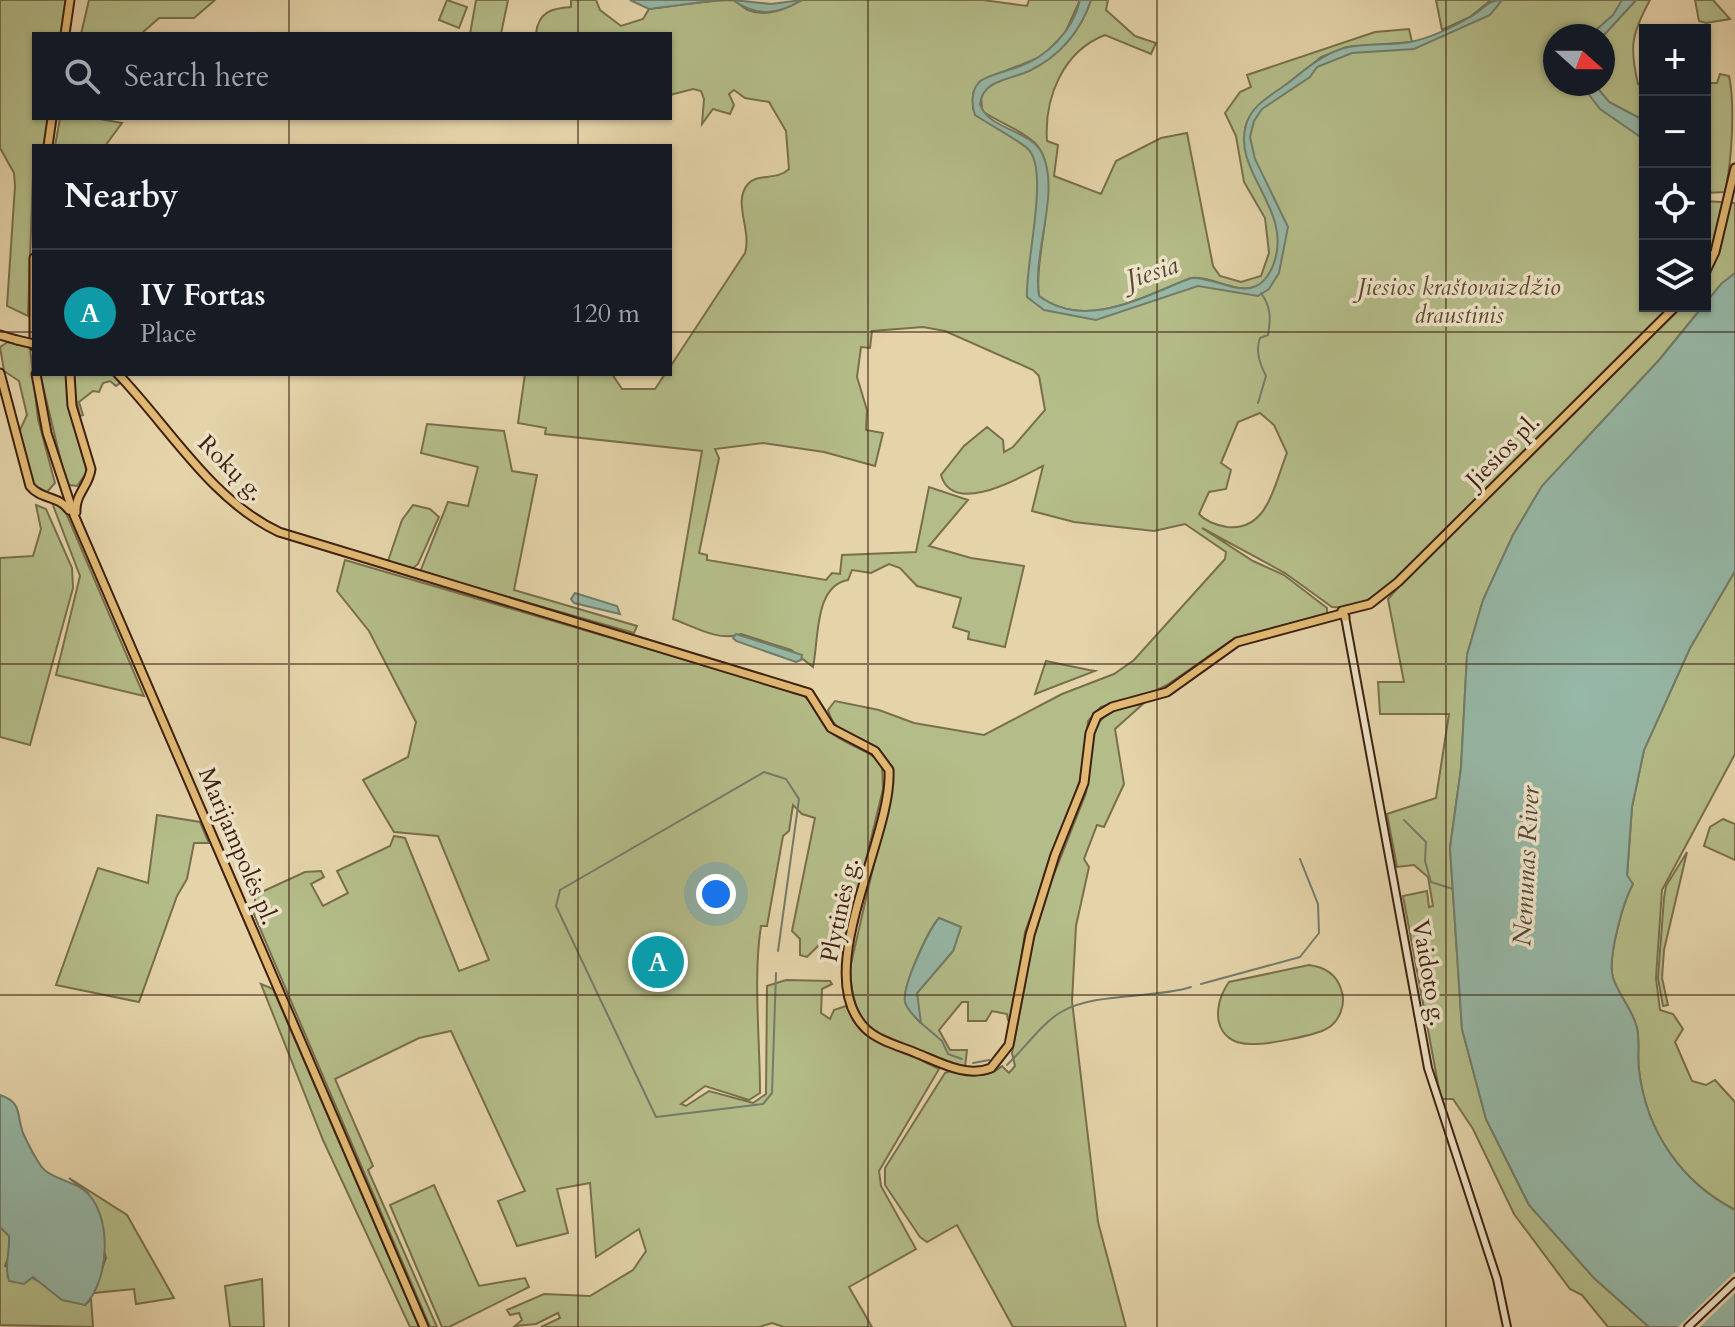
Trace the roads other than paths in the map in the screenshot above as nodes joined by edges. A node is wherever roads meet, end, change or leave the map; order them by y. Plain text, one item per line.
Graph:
1 (70, 0) edge
2 (65, 32) edge
3 (52, 120) edge
4 (48, 144) edge
5 (1735, 168) edge
6 (1711, 256) edge
7 (1670, 312) edge
8 (0, 335) edge
9 (32, 344) edge
10 (0, 373) edge
11 (36, 376) edge
12 (70, 376) edge
13 (120, 376) edge
14 (60, 477) junction
15 (84, 486) junction
16 (49, 496) junction
17 (75, 519) junction
18 (342, 552) joint
19 (1345, 614) junction
20 (1735, 1282) edge
21 (424, 1327) edge
22 (1507, 1327) edge
23 (1688, 1327) edge

1 - 2 main road
3 - 4 main road
5 - 6 main road
7 - 19 main road, Jiesios pl.
8 - 9 main road, bridge
10 - 16 main road
11 - 14 main road, Marijampolės pl.
12 - 15 main road
13 - 18 main road, Rokų g.
14 - 15 main road
14 - 16 main road
14 - 17 main road, Marijampolės pl.
15 - 17 main road
16 - 17 main road
17 - 21 main road, Marijampolės pl.
18 - 19 main road, Plytinės g.
19 - 22 main road, Vaidoto g.
20 - 23 main road

